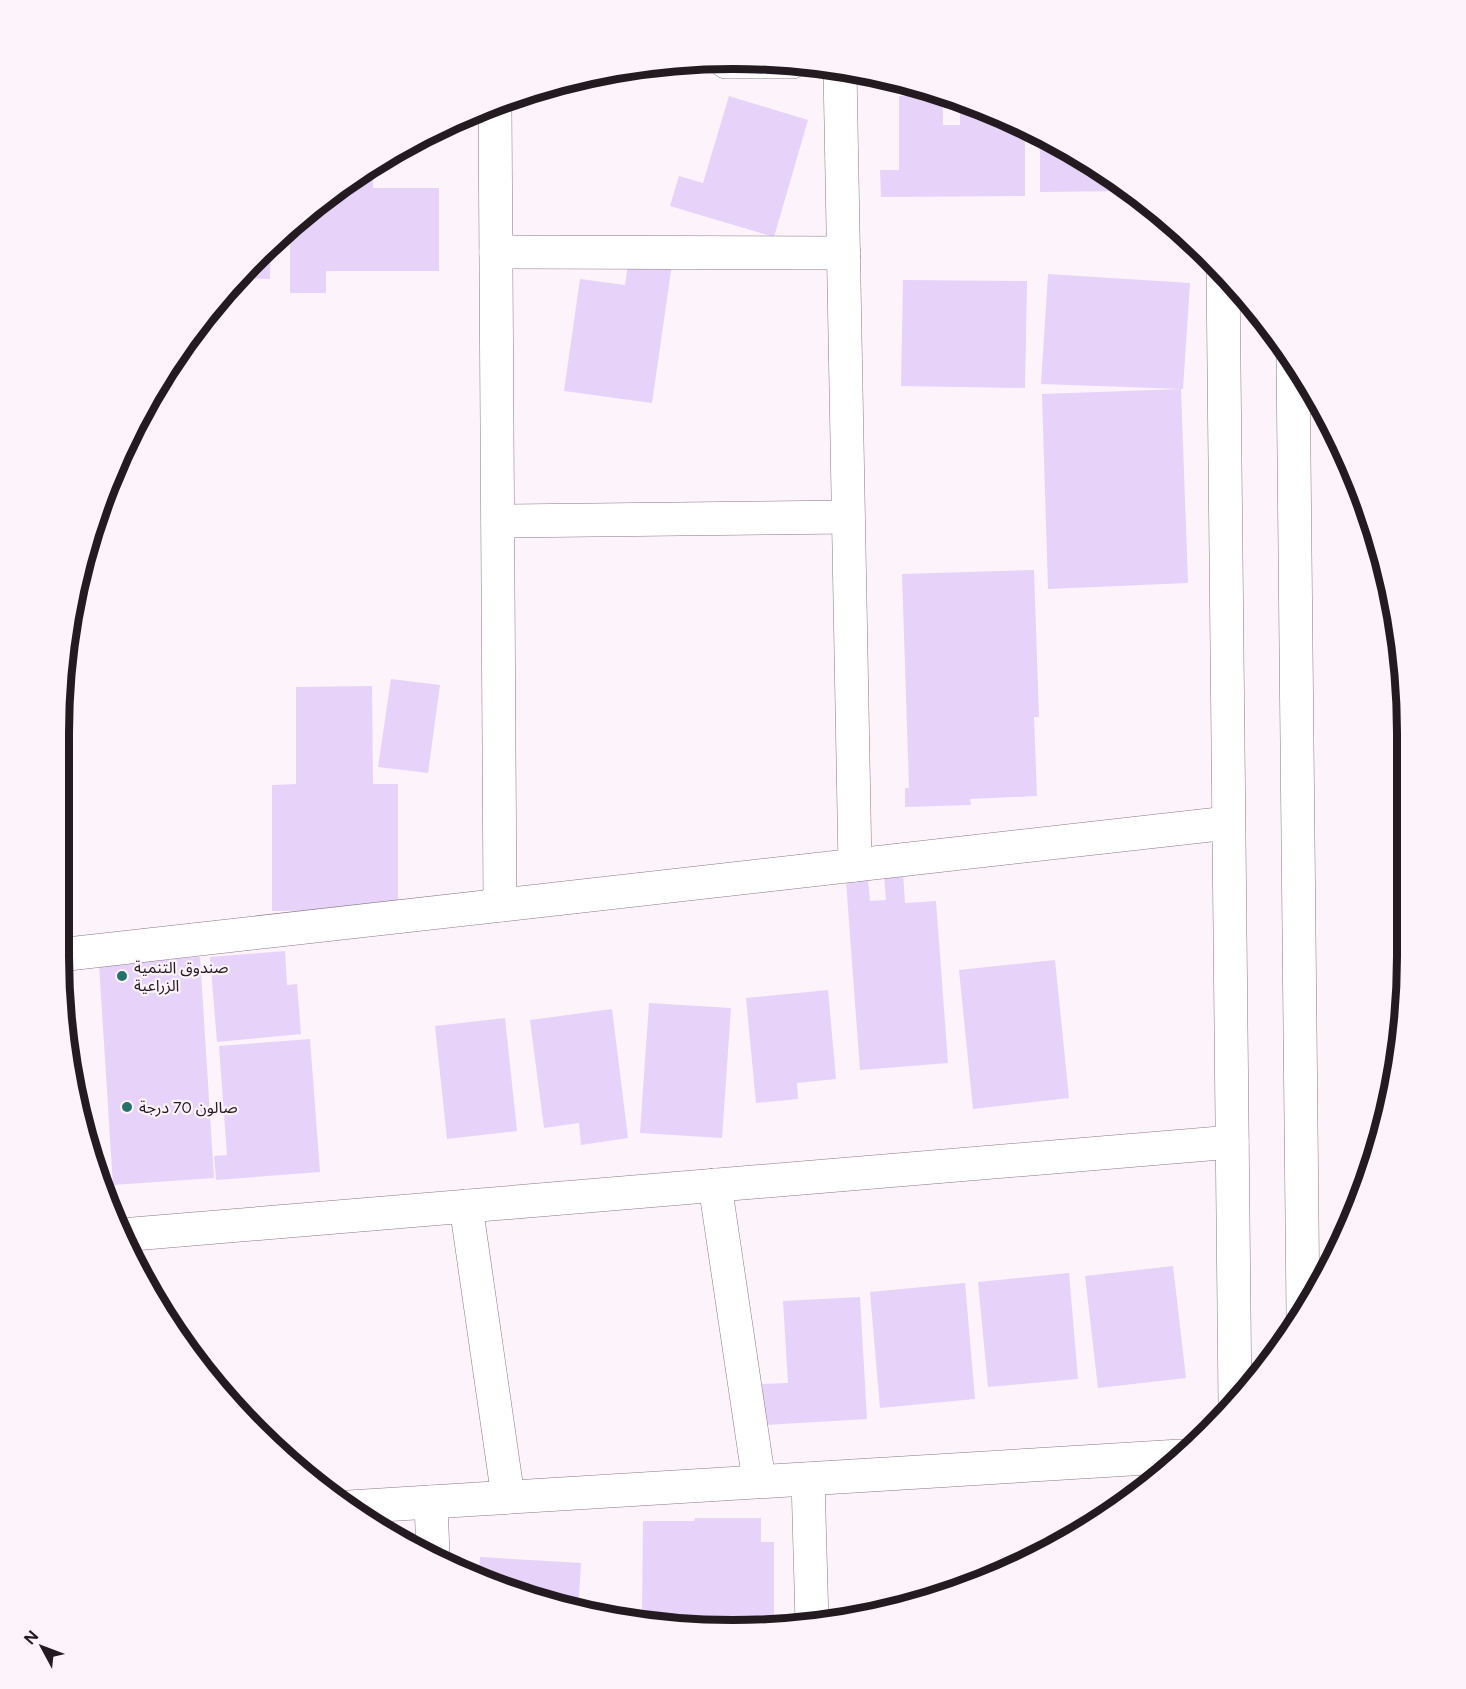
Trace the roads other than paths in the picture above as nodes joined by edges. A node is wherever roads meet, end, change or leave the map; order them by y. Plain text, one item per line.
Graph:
1 (840, 78) edge
2 (495, 114) edge
3 (496, 252) junction
4 (844, 253) junction
5 (1222, 284) edge
6 (1293, 377) edge
7 (848, 517) junction
8 (498, 521) junction
9 (1228, 823) junction
10 (855, 865) junction
11 (500, 905) junction
12 (69, 954) edge
13 (1232, 1142) junction
14 (715, 1185) junction
15 (466, 1206) junction
16 (130, 1234) edge
17 (1306, 1291) edge
18 (1235, 1391) edge
19 (1169, 1457) edge
20 (808, 1479) junction
21 (759, 1481) junction
22 (508, 1497) junction
23 (431, 1502) junction
24 (362, 1506) edge
25 (433, 1549) edge
26 (812, 1615) edge

1 - 4 street
2 - 3 street
3 - 4 street
3 - 8 street
4 - 7 street
5 - 9 street
6 - 17 street
7 - 8 street
7 - 10 street
8 - 11 street
9 - 10 street
9 - 13 street
10 - 11 street
11 - 12 street
13 - 14 street
13 - 18 street
14 - 15 street
14 - 21 street
15 - 16 street
15 - 22 street
19 - 20 street
20 - 21 street
20 - 26 street
21 - 22 street
22 - 23 street
23 - 24 street
23 - 25 street

